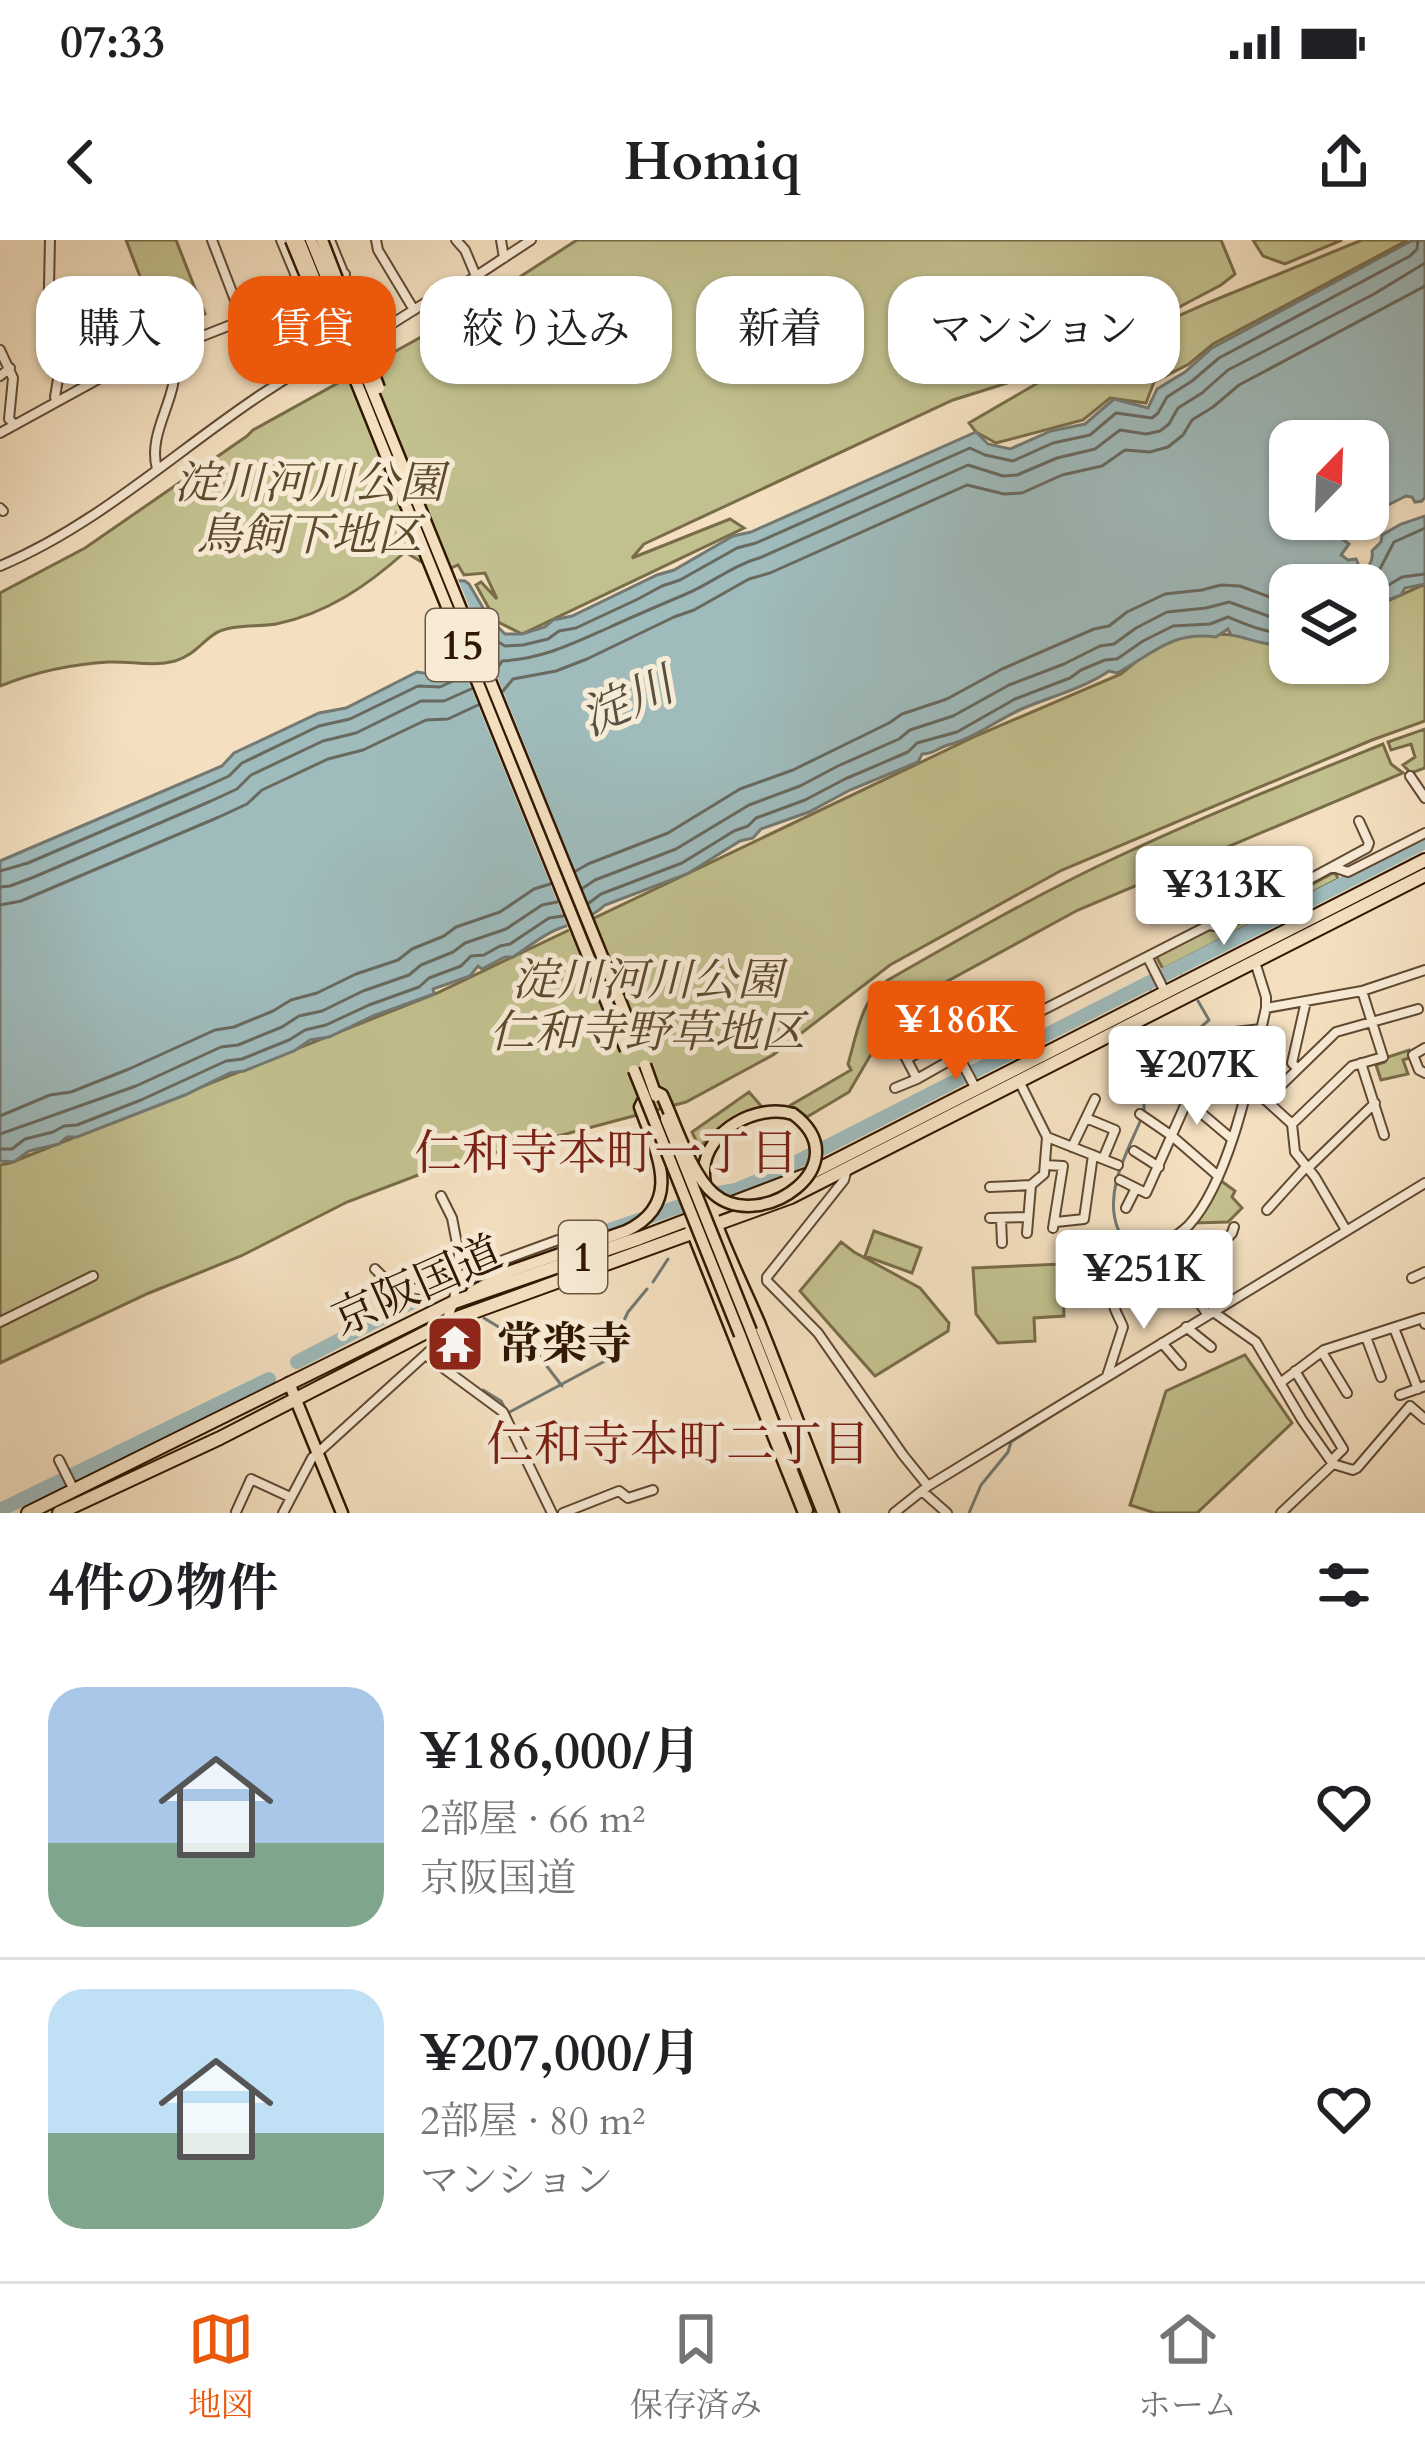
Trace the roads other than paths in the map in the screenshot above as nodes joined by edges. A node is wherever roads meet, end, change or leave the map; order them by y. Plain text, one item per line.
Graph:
1 (50, 240) edge
2 (212, 240) edge
3 (281, 240) edge
4 (295, 240) edge
5 (311, 240) edge
6 (326, 240) edge
7 (376, 240) edge
8 (456, 240) edge
9 (501, 240) edge
10 (531, 240) edge
11 (504, 258) junction
12 (345, 274) joint
13 (49, 276) edge
14 (296, 276) edge
15 (341, 276) edge
16 (476, 276) joint
17 (228, 281) edge
18 (420, 307) edge
19 (414, 310) junction
20 (396, 320) edge
21 (0, 350) edge
22 (10, 368) junction
23 (0, 376) edge
24 (57, 384) edge
25 (88, 384) edge
26 (172, 384) edge
27 (275, 385) edge
28 (57, 401) junction
29 (8, 421) edge
30 (0, 433) edge
31 (385, 439) junction
32 (157, 469) junction
33 (0, 566) edge
34 (1410, 776) dead end
35 (1425, 798) edge
36 (1359, 820) dead end
37 (1425, 833) edge
38 (1425, 860) edge
39 (1332, 867) junction
40 (1425, 875) edge
41 (1148, 958) junction
42 (1254, 961) junction
43 (1425, 970) edge
44 (1163, 987) junction
45 (1362, 991) junction
46 (1306, 1001) junction
47 (1266, 1008) junction
48 (1418, 1009) dead end
49 (908, 1019) dead end
50 (1372, 1022) junction
51 (1261, 1029) junction
52 (1218, 1034) dead end
53 (942, 1040) junction
54 (899, 1045) dead end
55 (632, 1048) dead end
56 (1425, 1048) edge
57 (907, 1058) junction
58 (956, 1058) junction
59 (1361, 1063) junction
60 (1200, 1064) dead end
61 (640, 1068) dead end
62 (1298, 1069) junction
63 (1425, 1072) edge
64 (917, 1079) junction
65 (1162, 1080) dead end
66 (1019, 1082) junction
67 (974, 1084) junction
68 (1248, 1084) junction
69 (895, 1088) dead end
70 (650, 1094) junction
71 (1095, 1099) dead end
72 (1267, 1099) junction
73 (1187, 1100) junction
74 (1243, 1101) junction
75 (1375, 1103) junction
76 (1140, 1114) dead end
77 (1086, 1118) junction
78 (1292, 1124) junction
79 (1384, 1135) dead end
80 (1172, 1136) junction
81 (1047, 1137) junction
82 (1232, 1139) junction
83 (1072, 1147) junction
84 (1134, 1150) dead end
85 (1098, 1157) junction
86 (1045, 1165) junction
87 (1118, 1165) dead end
88 (1159, 1166) junction
89 (1308, 1167) junction
90 (848, 1169) junction
91 (1217, 1175) junction
92 (1120, 1180) dead end
93 (1425, 1184) edge
94 (1031, 1185) junction
95 (990, 1186) dead end
96 (1136, 1188) junction
97 (441, 1196) dead end
98 (1126, 1208) dead end
99 (1267, 1210) dead end
100 (1028, 1216) junction
101 (715, 1218) junction
102 (690, 1227) junction
103 (1234, 1227) dead end
104 (1346, 1230) junction
105 (1027, 1233) dead end
106 (558, 1240) dead end
107 (1129, 1241) dead end
108 (1202, 1242) dead end
109 (1002, 1243) dead end
110 (1155, 1250) junction
111 (541, 1254) junction
112 (1212, 1256) junction
113 (1144, 1258) junction
114 (375, 1269) dead end
115 (1155, 1271) dead end
116 (1425, 1271) edge
117 (458, 1275) junction
118 (93, 1276) dead end
119 (1412, 1278) dead end
120 (454, 1302) junction
121 (1210, 1312) junction
122 (0, 1322) edge
123 (446, 1322) junction
124 (1425, 1324) edge
125 (1186, 1328) junction
126 (1394, 1328) junction
127 (746, 1333) junction
128 (1366, 1337) junction
129 (1162, 1343) junction
130 (1211, 1347) dead end
131 (1322, 1352) junction
132 (427, 1356) junction
133 (1181, 1365) dead end
134 (1295, 1372) junction
135 (1107, 1376) junction
136 (1381, 1377) dead end
137 (289, 1383) junction
138 (1280, 1383) junction
139 (1422, 1388) edge
140 (1347, 1393) dead end
141 (1400, 1395) dead end
142 (296, 1398) junction
143 (1425, 1419) edge
144 (1327, 1422) junction
145 (1312, 1432) junction
146 (318, 1453) junction
147 (59, 1460) dead end
148 (1332, 1463) junction
149 (69, 1481) junction
150 (925, 1488) junction
151 (653, 1490) dead end
152 (290, 1497) junction
153 (236, 1512) edge
154 (1283, 1512) edge
155 (28, 1513) edge
156 (59, 1513) edge
157 (283, 1513) edge
158 (342, 1513) edge
159 (551, 1513) edge
160 (562, 1513) edge
161 (806, 1513) edge
162 (823, 1513) edge
163 (833, 1513) edge
164 (894, 1513) edge
165 (947, 1513) edge

1 - 13 street
2 - 17 street
3 - 14 street
4 - 31 main road, bridge
5 - 31 main road, 15, bridge
6 - 12 street
6 - 31 main road, bridge
7 - 19 street
8 - 16 street
9 - 11 street
10 - 11 street
11 - 16 street
12 - 15 street
18 - 19 street
19 - 20 street
21 - 22 street
22 - 23 street
22 - 29 street
24 - 28 street
25 - 28 street
26 - 32 street
27 - 32 street
28 - 29 street
29 - 30 street
31 - 55 main road, 15, bridge
32 - 33 street
34 - 35 street
36 - 39 street
37 - 39 street
38 - 44 highway, 京阪国道 / 1
39 - 41 street
40 - 42 highway, 京阪国道 / 1
41 - 44 street
41 - 58 street
42 - 47 street
42 - 66 highway, 京阪国道 / 1
43 - 45 street
44 - 67 highway, 京阪国道 / 1
45 - 46 street
45 - 50 street
46 - 47 street
46 - 62 street
47 - 51 street
48 - 50 street
49 - 53 street
50 - 59 street
50 - 62 street
51 - 52 street
51 - 68 street
53 - 57 street
53 - 58 street
54 - 57 street
56 - 63 street
57 - 64 street
58 - 64 street
58 - 67 street
59 - 75 street
59 - 78 street
60 - 74 street
61 - 70 main road, bridge
62 - 72 street
64 - 69 street
65 - 73 street
66 - 81 street
66 - 90 highway, 京阪国道 / 1
67 - 101 highway, 京阪国道 / 1
68 - 72 street
68 - 74 street
70 - 101 main road, bridge
70 - 111 main road
70 - 127 main road, bridge
71 - 77 street
72 - 78 street
73 - 80 street
73 - 82 street
74 - 82 street
75 - 79 street
75 - 89 street
76 - 80 street
77 - 83 street
77 - 85 street
78 - 89 street
80 - 88 street
80 - 91 street
81 - 83 street
81 - 86 street
82 - 91 street
83 - 85 street
84 - 88 street
85 - 86 street
85 - 87 street
86 - 94 street
88 - 96 street
89 - 99 street
89 - 104 street
90 - 101 highway, 京阪国道 / 1
90 - 150 street
91 - 110 street
92 - 96 street
93 - 104 street
94 - 95 street
94 - 100 street
96 - 98 street
97 - 117 street
100 - 105 street
100 - 109 street
101 - 102 highway, 京阪国道 / 1
101 - 163 main road
102 - 120 highway, 京阪国道 / 1
102 - 123 highway, 京阪国道 / 1
102 - 161 main road
103 - 112 street
104 - 121 street
106 - 111 street
107 - 110 street
108 - 112 street
110 - 113 street
111 - 117 street
111 - 120 main road
112 - 121 street
113 - 115 street
113 - 135 street
114 - 117 street
116 - 119 street
117 - 120 street
118 - 122 street
120 - 123 street
120 - 137 highway, 京阪国道 / 1
121 - 125 street
121 - 138 street
123 - 132 street
123 - 142 highway, 京阪国道 / 1
124 - 126 street
125 - 129 street
125 - 130 street
126 - 128 street
126 - 139 street
127 - 161 main road
127 - 162 main road
128 - 131 street
128 - 136 street
129 - 133 street
129 - 135 street
131 - 134 street
131 - 140 street
132 - 146 street
132 - 159 street
134 - 138 street
134 - 144 street
135 - 150 street
137 - 142 main road
137 - 149 highway, 京阪国道 / 1
138 - 145 street
139 - 141 street
142 - 146 main road
142 - 156 highway, 京阪国道 / 1
143 - 148 street
144 - 145 street
144 - 148 street
145 - 148 street
146 - 152 street
146 - 158 main road
147 - 149 street
148 - 154 street
149 - 155 highway, 京阪国道 / 1
150 - 164 street
150 - 165 street
151 - 160 street
152 - 153 street
152 - 157 street

